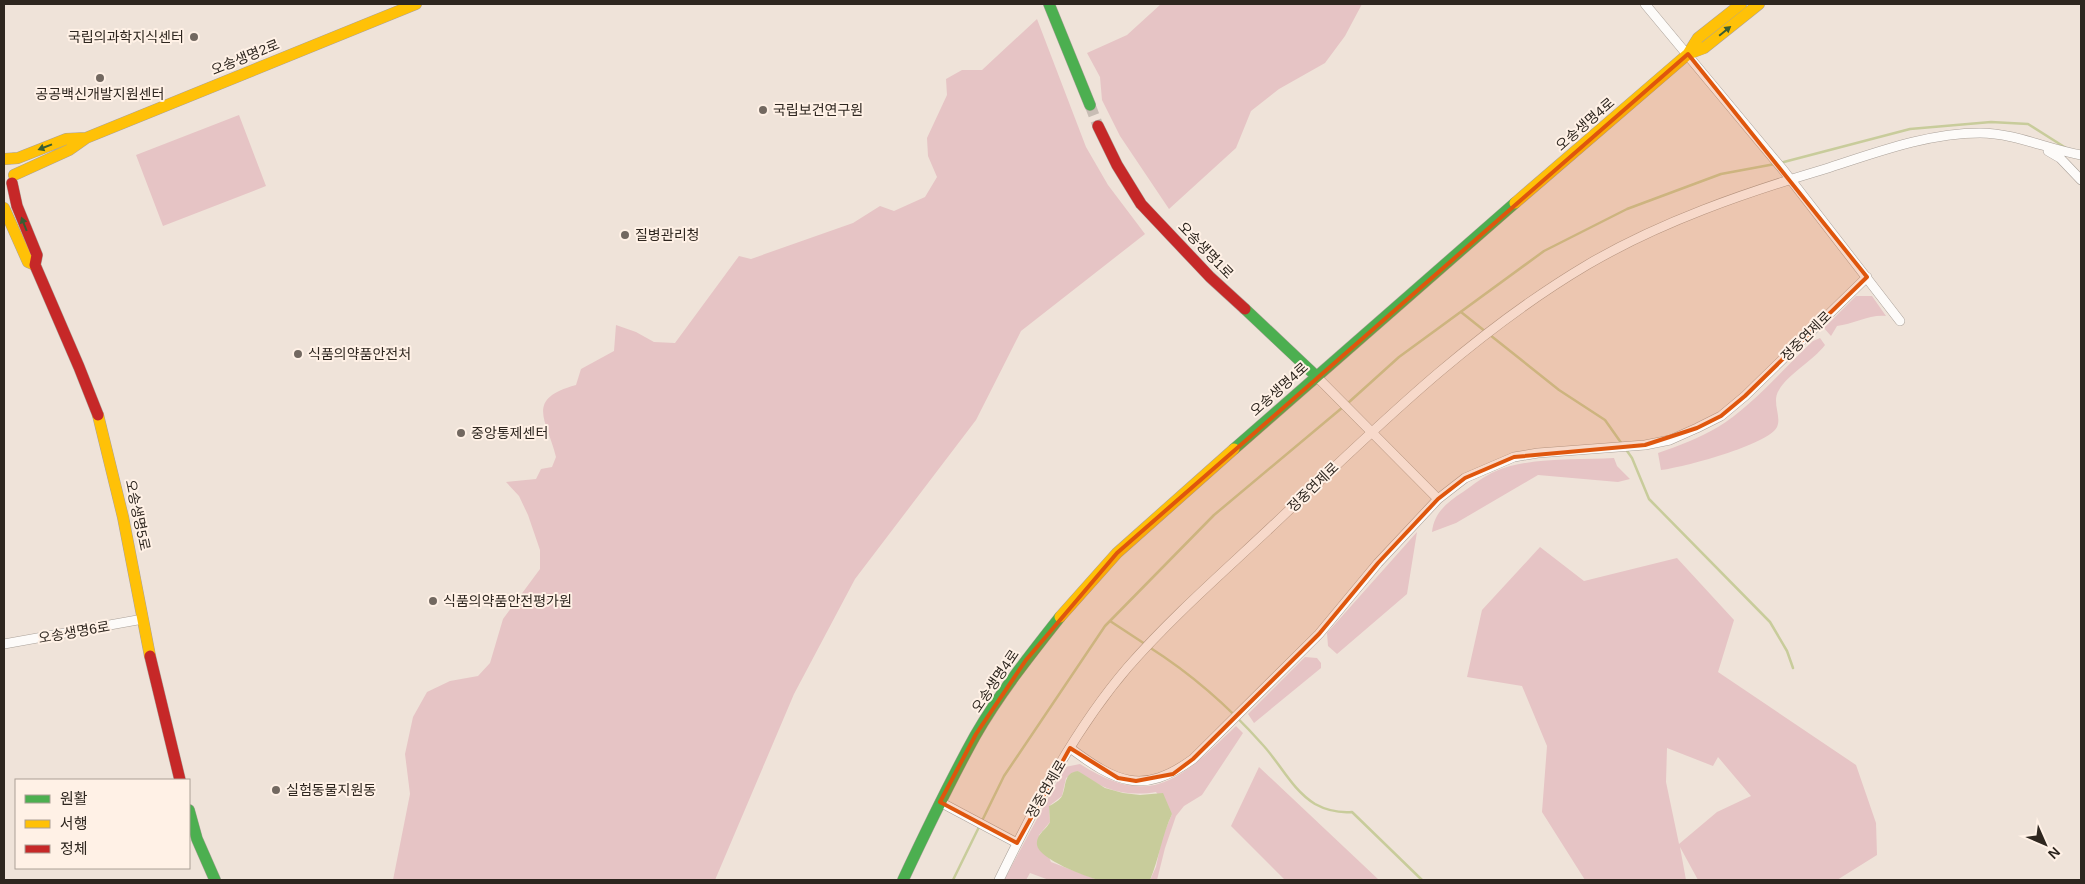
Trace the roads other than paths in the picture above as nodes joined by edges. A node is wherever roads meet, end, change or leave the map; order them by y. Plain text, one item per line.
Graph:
1 (1049, 4) edge
2 (1645, 4) edge
3 (1741, 4) edge
4 (1759, 4) edge
5 (412, 5) edge
6 (1688, 54) junction
7 (1090, 105) tunnel mouth
8 (1098, 126) tunnel mouth
9 (86, 138) junction
10 (2040, 146) junction
11 (2081, 155) edge
12 (4, 158) edge
13 (1790, 179) junction
14 (2081, 180) edge
15 (10, 183) edge
16 (4, 208) edge
17 (35, 265) junction
18 (1867, 277) junction
19 (1900, 321) dead end
20 (1316, 376) junction
21 (1368, 429) junction
22 (1438, 499) junction
23 (143, 619) junction
24 (4, 644) edge
25 (1070, 748) junction
26 (180, 779) edge
27 (944, 805) junction
28 (190, 814) edge
29 (1014, 841) junction
30 (215, 880) edge
31 (903, 880) edge
32 (999, 880) edge

1 - 7 street
2 - 6 street
3 - 6 street
6 -> 4 street
5 - 9 street, 오송생명2로
6 - 13 street
6 - 20 street, 오송생명4로
8 - 20 street, 오송생명1로
9 -> 12 street, 오송생명2로
9 - 15 street, 오송생명2로
10 - 11 street
10 - 13 street
10 - 14 street
12 - 15 street, 오송생명5로
13 - 18 street
13 - 21 street, 정중연제로
17 -> 15 street, 오송생명5로
16 - 17 street, 오송생명5로
17 - 23 street, 오송생명5로
18 - 19 street
18 - 22 street, 정중연제로
20 - 21 street
20 - 27 street, 오송생명4로
21 - 22 street
21 - 25 street, 정중연제로
22 - 25 street
23 - 24 street, 오송생명6로
23 - 26 street, 오송생명5로
25 - 29 street, 정중연제로
27 - 29 street
27 - 31 street, 오송생명4로
28 - 30 street
29 - 32 street, 정중연제로

